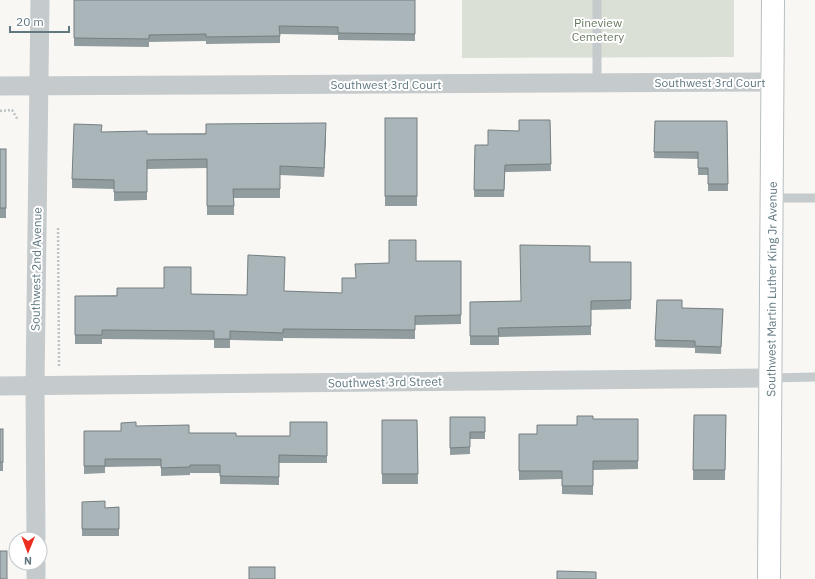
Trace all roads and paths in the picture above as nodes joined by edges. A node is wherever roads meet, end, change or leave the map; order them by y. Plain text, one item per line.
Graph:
1 (40, 0) edge
2 (597, 0) edge
3 (773, 0) edge
4 (597, 82) junction
5 (773, 82) junction
6 (0, 86) edge
7 (39, 86) junction
8 (771, 198) junction
9 (815, 198) edge
10 (815, 377) edge
11 (771, 378) junction
12 (0, 386) edge
13 (35, 386) junction
14 (36, 531) edge
15 (769, 579) edge

1 - 7 street, Southwest 2nd Avenue
2 - 4 lane
3 - 5 street, Southwest Martin Luther King Jr Avenue
4 - 5 street, Southwest 3rd Court
4 - 7 street, Southwest 3rd Court
5 - 8 street, Southwest Martin Luther King Jr Avenue
6 - 7 street, Southwest 3rd Court
7 - 13 street, Southwest 2nd Avenue
8 - 9 lane
8 - 11 street, Southwest Martin Luther King Jr Avenue
10 - 11 lane
11 - 13 street, Southwest 3rd Street
11 - 15 street, Southwest Martin Luther King Jr Avenue
12 - 13 street, Southwest 3rd Street
13 - 14 street, Southwest 2nd Avenue

